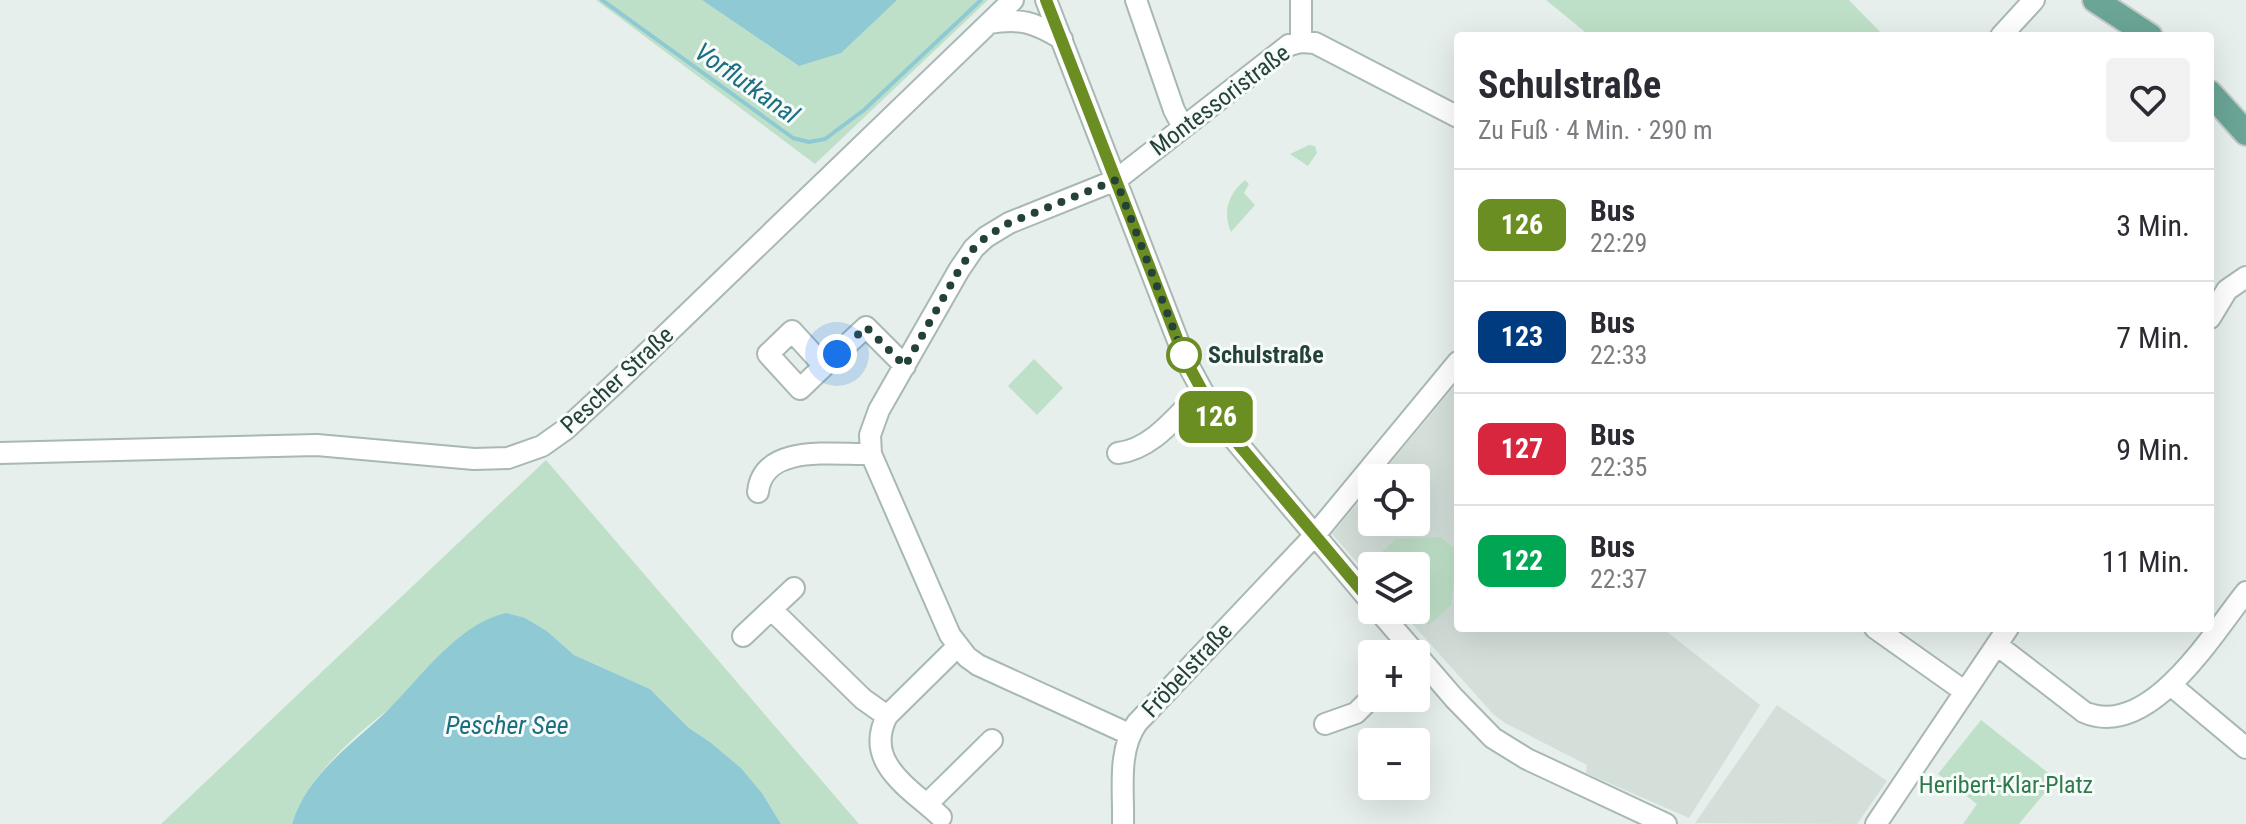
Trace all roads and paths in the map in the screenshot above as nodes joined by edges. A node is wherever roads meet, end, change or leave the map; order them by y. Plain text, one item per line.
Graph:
1 (1013, 0) edge
2 (1046, 0) edge
3 (1136, 0) edge
4 (1301, 0) edge
5 (2034, 0) edge
6 (2095, 0) edge
7 (989, 23) junction
8 (2005, 32) edge
9 (2144, 32) edge
10 (1062, 39) junction
11 (1301, 42) junction
12 (2214, 97) edge
13 (1454, 115) edge
14 (1183, 127) junction
15 (2246, 133) edge
16 (1116, 180) junction
17 (2246, 277) edge
18 (2214, 311) edge
19 (824, 366) dead end
20 (905, 366) junction
21 (1454, 367) edge
22 (1201, 392) junction
23 (0, 453) edge
24 (1118, 453) dead end
25 (871, 454) junction
26 (758, 492) dead end
27 (1314, 536) junction
28 (1358, 587) edge
29 (794, 588) dead end
30 (2246, 592) edge
31 (772, 610) junction
32 (1390, 624) edge
33 (1881, 632) edge
34 (743, 636) dead end
35 (2002, 636) edge
36 (1403, 640) edge
37 (957, 647) junction
38 (1430, 671) edge
39 (2172, 686) junction
40 (1964, 691) junction
41 (1358, 711) edge
42 (887, 716) junction
43 (1325, 724) dead end
44 (1129, 734) junction
45 (992, 740) dead end
46 (2246, 748) edge
47 (1123, 824) edge
48 (1666, 824) edge
49 (1876, 824) edge

1 - 7 street, Pescher Straße
2 - 10 street
3 - 14 street
4 - 11 street
5 - 8 street
6 - 9 main road
7 - 10 street
7 - 23 street, Pescher Straße
10 - 16 street
11 - 13 street, Montessoristraße
11 - 14 street, Montessoristraße
12 - 15 main road
14 - 16 street, Montessoristraße
16 - 20 street
16 - 22 street
17 - 18 street
19 - 20 street
20 - 25 street
21 - 27 street
22 - 24 street
22 - 27 street
25 - 26 street
25 - 37 street, Fröbelstraße
27 - 28 street
27 - 44 street, Fröbelstraße
29 - 31 street
30 - 39 street
31 - 34 street
31 - 42 street
32 - 36 street
33 - 40 street
35 - 39 street
35 - 40 street
37 - 42 street
37 - 44 street, Fröbelstraße
38 - 48 street
39 - 46 street
40 - 49 street
41 - 43 street
42 - 45 street
44 - 47 street

